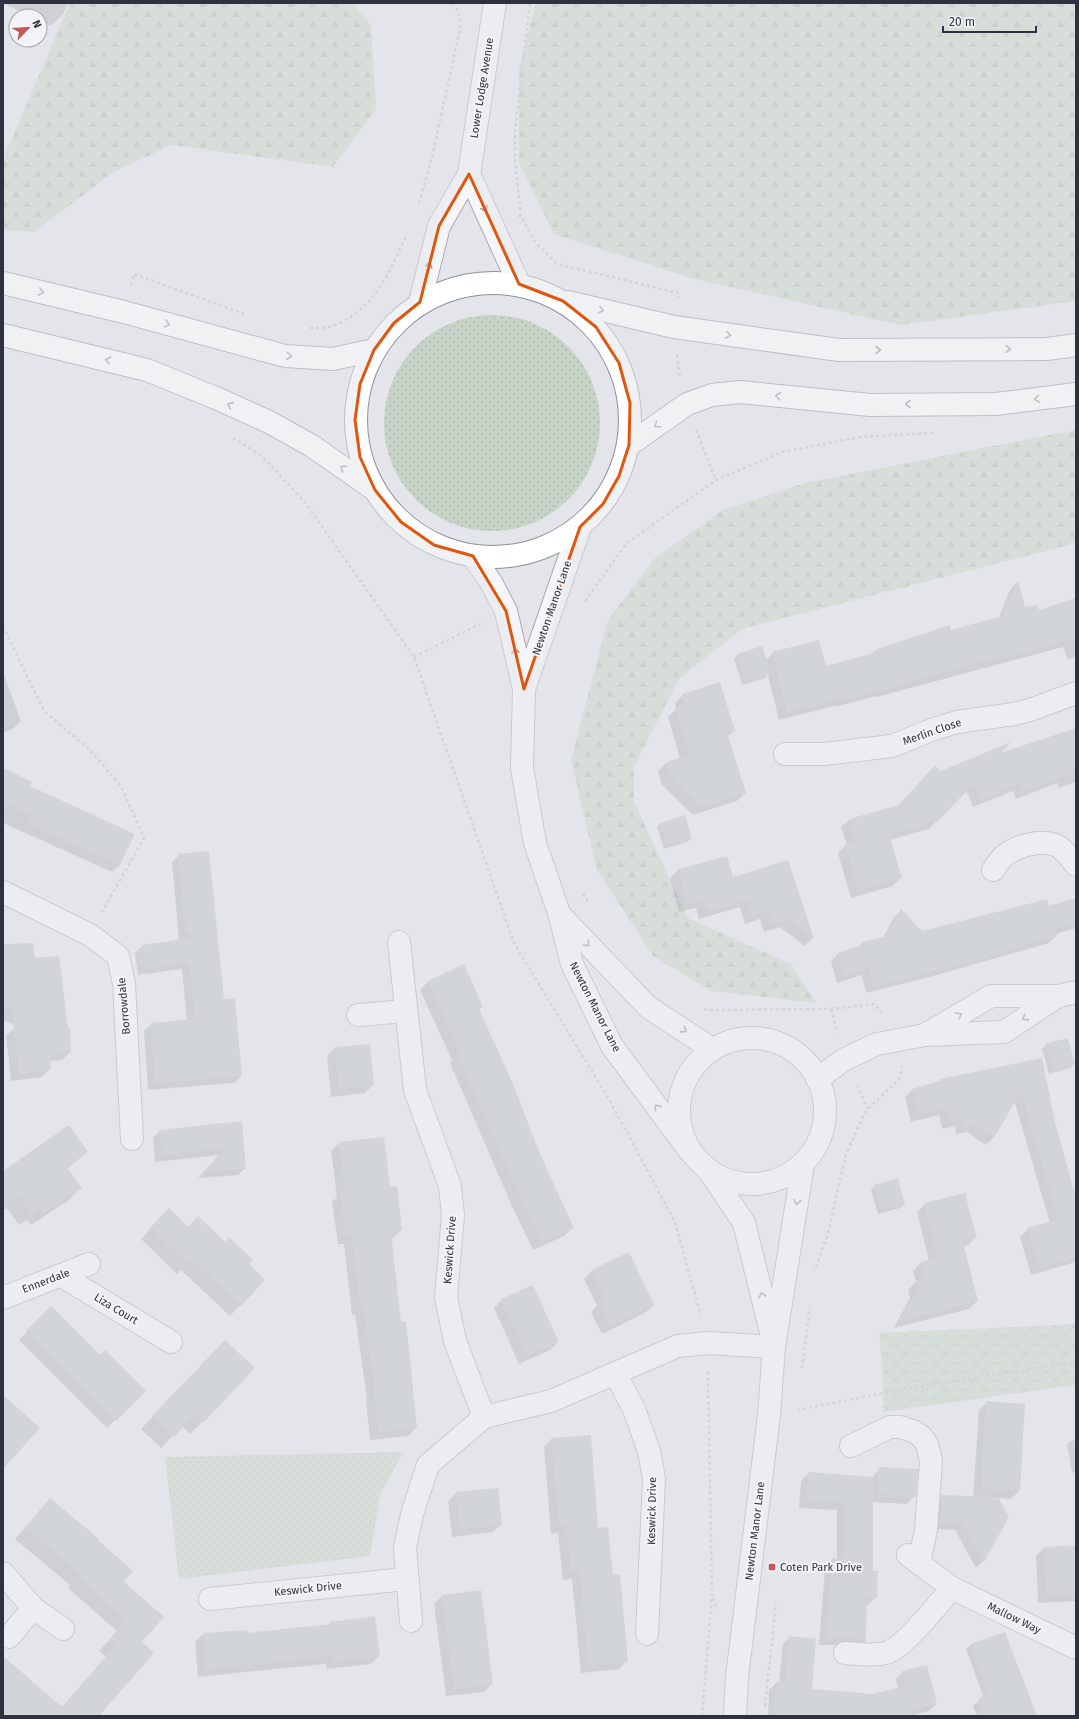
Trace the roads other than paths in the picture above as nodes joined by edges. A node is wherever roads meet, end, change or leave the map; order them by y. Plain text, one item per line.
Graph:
1 (495, 3) edge
2 (469, 174) junction
3 (3, 283) edge
4 (519, 284) junction
5 (563, 301) junction
6 (420, 302) junction
7 (3, 335) edge
8 (1076, 345) edge
9 (374, 350) junction
10 (1076, 394) edge
11 (629, 445) junction
12 (375, 490) junction
13 (580, 527) junction
14 (473, 556) junction
15 (524, 689) junction
16 (1076, 693) edge
17 (785, 754) dead end
18 (1076, 865) edge
19 (993, 870) dead end
20 (3, 892) edge
21 (560, 916) junction
22 (399, 942) dead end
23 (1067, 994) edge
24 (405, 1011) junction
25 (358, 1015) dead end
26 (925, 1035) junction
27 (712, 1049) junction
28 (817, 1078) junction
29 (132, 1139) dead end
30 (689, 1150) junction
31 (803, 1164) junction
32 (710, 1172) junction
33 (89, 1264) dead end
34 (62, 1276) junction
35 (3, 1298) edge
36 (171, 1342) dead end
37 (774, 1347) junction
38 (615, 1373) junction
39 (484, 1417) junction
40 (851, 1446) dead end
41 (3, 1573) edge
42 (406, 1579) junction
43 (952, 1588) junction
44 (210, 1598) dead end
45 (33, 1608) junction
46 (411, 1621) dead end
47 (63, 1629) dead end
48 (647, 1634) dead end
49 (9, 1637) dead end
50 (1076, 1648) edge
51 (845, 1653) dead end
52 (735, 1716) edge

1 - 2 street, Lower Lodge Avenue
2 -> 4 street
6 -> 2 street, Lower Lodge Avenue
3 -> 9 highway
4 - 5 highway
4 - 6 highway
5 -> 8 highway
5 - 11 highway
6 - 9 highway
12 -> 7 highway
9 - 12 highway
10 -> 11 highway
11 - 13 highway
12 - 14 highway
13 - 14 highway
13 - 15 street, Newton Manor Lane
15 -> 14 street, Newton Manor Lane
15 - 21 street, Newton Manor Lane
16 - 17 street, Merlin Close
18 - 19 street
20 - 29 street, Borrowdale
21 -> 27 street, Newton Manor Lane
30 -> 21 street, Newton Manor Lane
22 - 24 street, Keswick Drive
23 -> 26 street
26 -> 23 street
24 - 25 street
24 - 39 street, Keswick Drive
26 - 28 street
27 - 28 street
27 - 30 street
28 - 31 street
30 - 32 street, Newton Manor Lane
31 - 32 street
31 -> 37 street, Newton Manor Lane
37 -> 32 street, Newton Manor Lane
33 - 34 street, Ennerdale
34 - 35 street, Ennerdale
34 - 36 street, Liza Court
37 - 38 street
37 - 52 street, Newton Manor Lane
38 - 39 street
38 - 48 street, Keswick Drive
39 - 42 street
40 - 43 street, Mallow Way
41 - 45 street
42 - 44 street, Keswick Drive
42 - 46 street
43 - 50 street, Mallow Way
43 - 51 street
45 - 47 street
45 - 49 street

